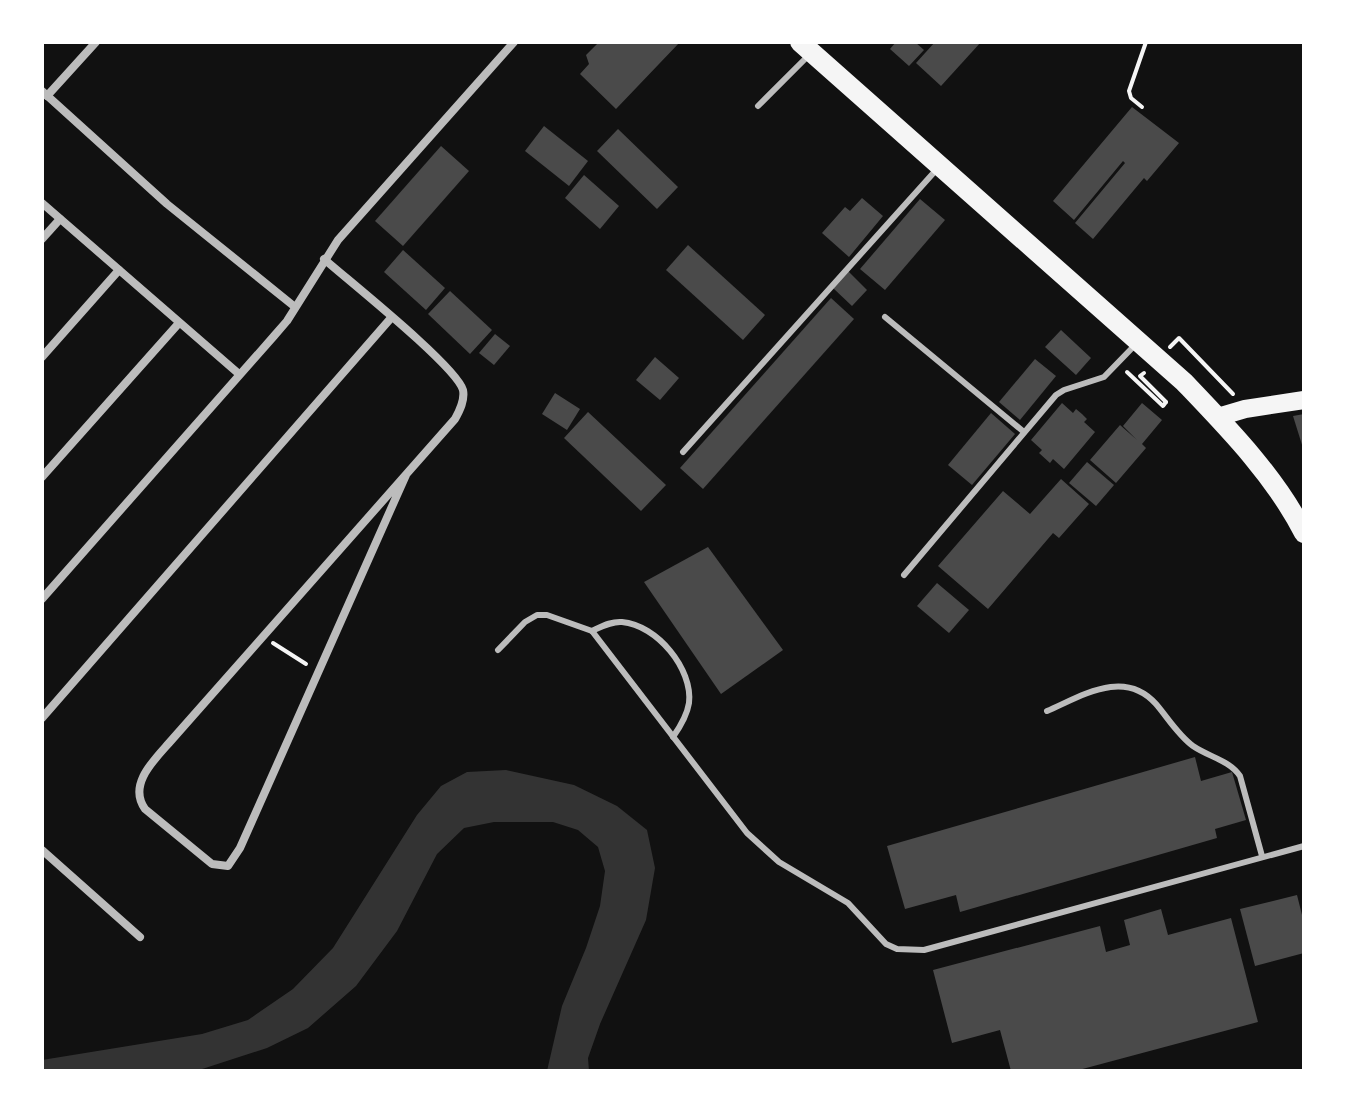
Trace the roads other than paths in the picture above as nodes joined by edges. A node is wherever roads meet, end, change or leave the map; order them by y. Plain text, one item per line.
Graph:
1 (96, 42) edge
2 (514, 42) edge
3 (806, 47) edge
4 (45, 93) edge
5 (758, 106) dead end
6 (940, 166) junction
7 (42, 203) edge
8 (60, 219) junction
9 (42, 239) edge
10 (324, 259) junction
11 (119, 270) junction
12 (295, 307) junction
13 (885, 317) dead end
14 (391, 318) junction
15 (179, 323) junction
16 (1138, 341) junction
17 (42, 357) edge
18 (239, 374) junction
19 (1304, 400) edge
20 (1218, 417) junction
21 (1024, 432) junction
22 (683, 452) dead end
23 (406, 475) junction
24 (42, 477) edge
25 (1304, 533) edge
26 (904, 575) dead end
27 (42, 599) edge
28 (592, 631) junction
29 (498, 650) dead end
30 (1047, 711) dead end
31 (42, 718) edge
32 (673, 737) junction
33 (1304, 846) edge
34 (42, 850) edge
35 (1262, 856) junction
36 (140, 937) dead end

1 - 4 street
2 - 10 street
3 - 5 lane
3 - 6 highway
4 - 12 street
6 - 16 highway
6 - 22 lane
7 - 8 street
8 - 9 street
8 - 11 street
10 - 12 street
10 - 14 street
11 - 15 street
11 - 17 street
12 - 18 street
13 - 21 lane
14 - 23 street
14 - 31 street
15 - 18 street
15 - 24 street
16 - 20 highway
16 - 21 lane
18 - 27 street
19 - 20 main road
20 - 25 highway
21 - 26 lane
23 - 23 street
28 - 29 lane
28 - 32 lane
28 - 32 lane
30 - 35 lane
32 - 35 lane
33 - 35 lane
34 - 36 street

